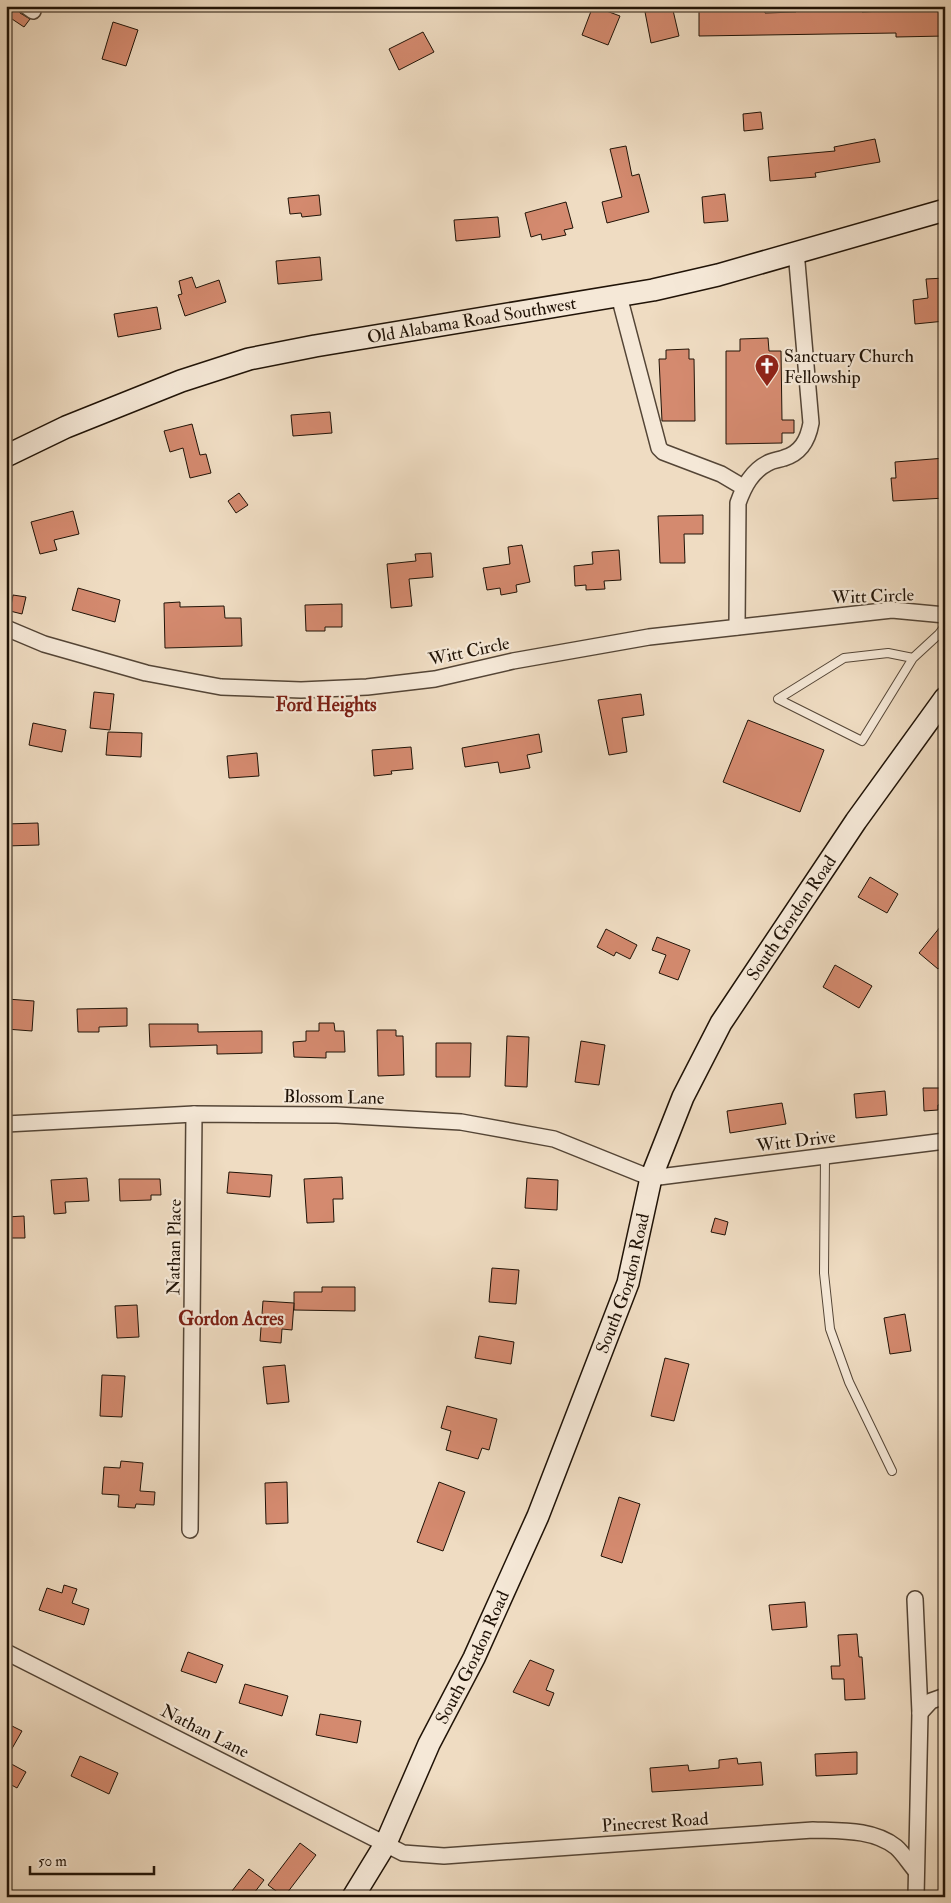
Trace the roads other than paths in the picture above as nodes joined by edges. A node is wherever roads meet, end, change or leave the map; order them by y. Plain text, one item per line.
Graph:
1 (945, 210) edge
2 (796, 251) junction
3 (619, 296) junction
4 (6, 456) edge
5 (744, 487) junction
6 (945, 615) edge
7 (945, 626) edge
8 (737, 627) junction
9 (6, 628) edge
10 (913, 658) junction
11 (945, 698) edge
12 (194, 1114) junction
13 (6, 1124) edge
14 (945, 1142) edge
15 (825, 1157) junction
16 (651, 1178) junction
17 (892, 1471) dead end
18 (190, 1530) dead end
19 (915, 1599) dead end
20 (6, 1652) edge
21 (945, 1696) edge
22 (920, 1713) junction
23 (386, 1843) junction
24 (916, 1871) junction
25 (353, 1897) edge
26 (916, 1897) edge

1 - 2 street, Old Alabama Road Southwest
2 - 3 street, Old Alabama Road Southwest
2 - 5 street
3 - 4 street, Old Alabama Road Southwest
3 - 5 street
5 - 8 street
6 - 8 street, Witt Circle
7 - 10 lane
8 - 9 street, Witt Circle
10 - 10 lane
11 - 16 street, South Gordon Road
12 - 13 street, Blossom Lane
12 - 16 street, Blossom Lane
12 - 18 street, Nathan Place
14 - 15 street, Witt Drive
15 - 16 street, Witt Drive
15 - 17 lane
16 - 23 street, South Gordon Road
19 - 22 street
20 - 23 street, Nathan Lane
21 - 22 street
22 - 24 street
23 - 24 street, Pinecrest Road
23 - 25 street, South Gordon Road
24 - 26 street

